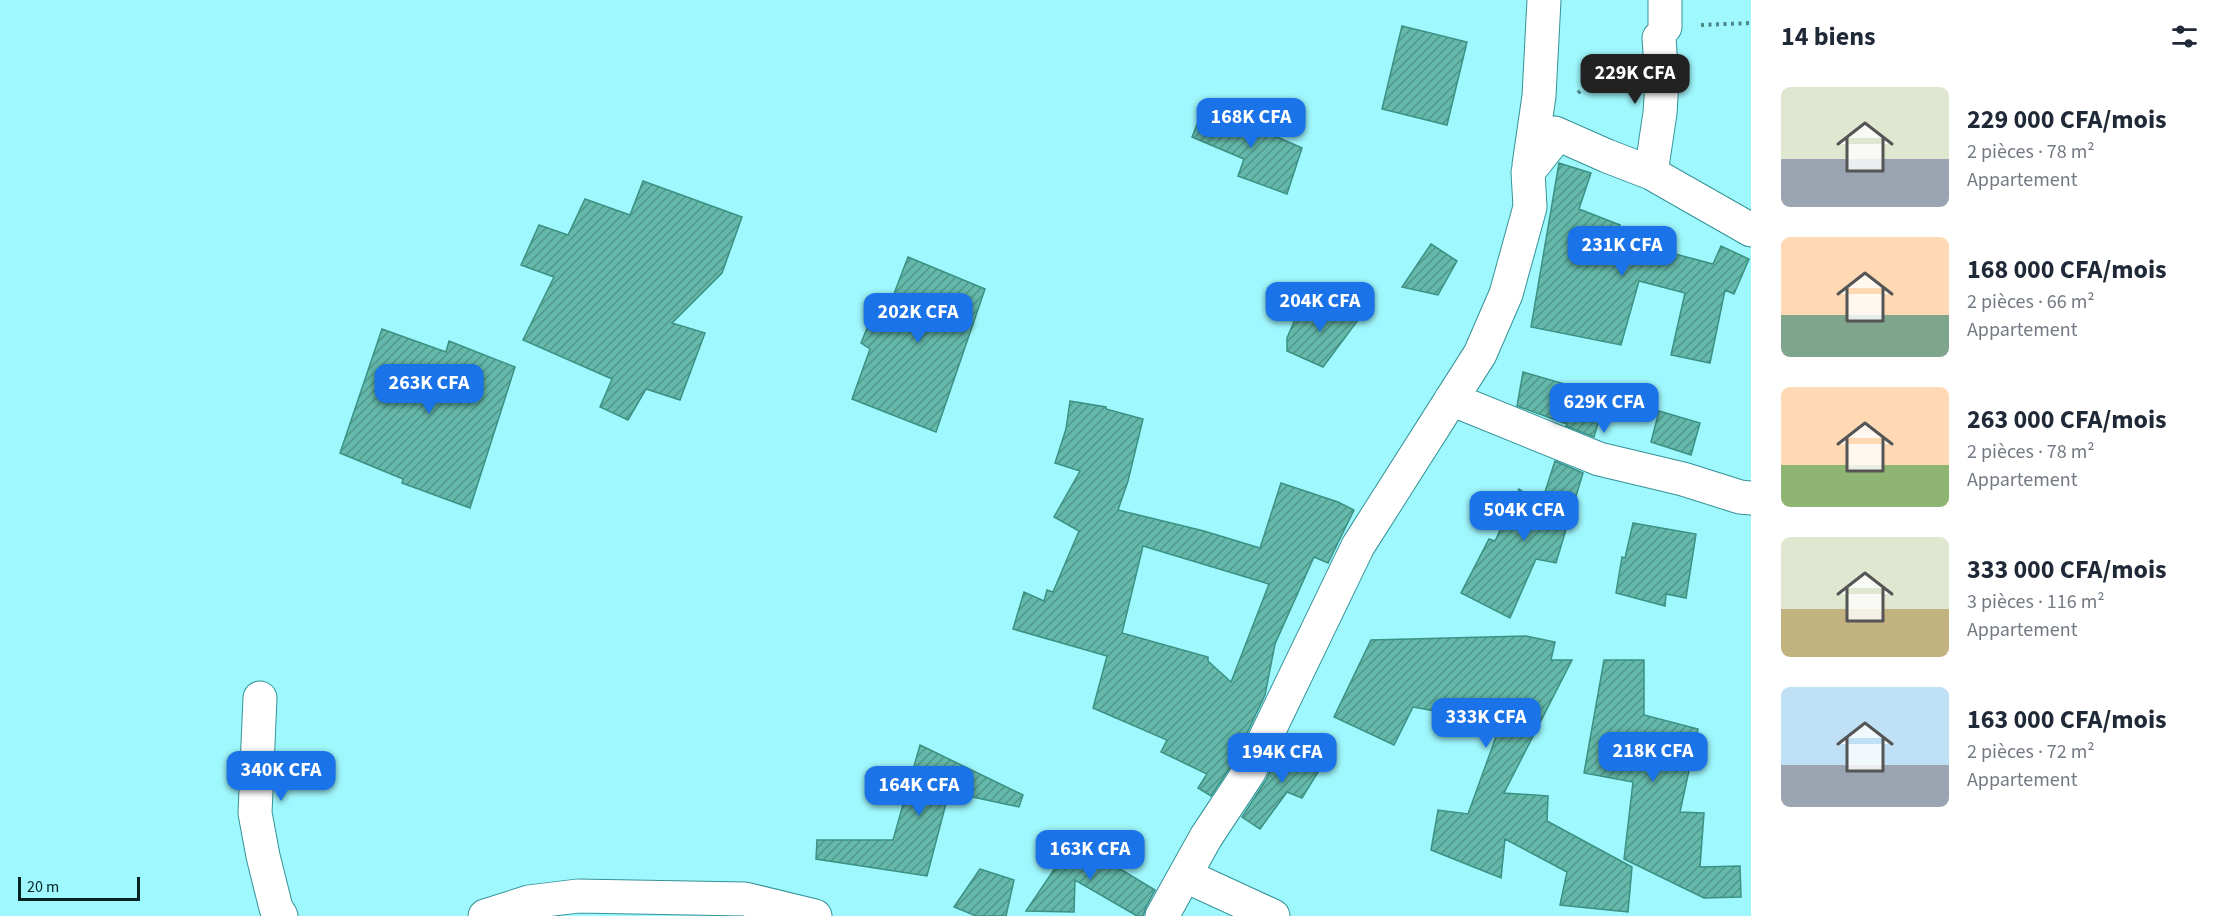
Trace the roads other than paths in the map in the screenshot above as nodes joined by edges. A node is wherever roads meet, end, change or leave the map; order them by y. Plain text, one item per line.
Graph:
1 (1544, 0) edge
2 (1663, 22) edge
3 (1528, 172) junction
4 (1651, 173) junction
5 (1751, 230) edge
6 (1451, 399) junction
7 (1751, 498) edge
8 (260, 698) dead end
9 (1186, 876) junction
10 (281, 916) edge
11 (485, 916) edge
12 (815, 916) edge
13 (1162, 916) edge
14 (1273, 916) edge

1 - 3 street
2 - 4 street
3 - 4 street
3 - 6 street
4 - 5 street
6 - 7 street
6 - 9 street
8 - 10 street
9 - 13 street
9 - 14 street
11 - 12 street

